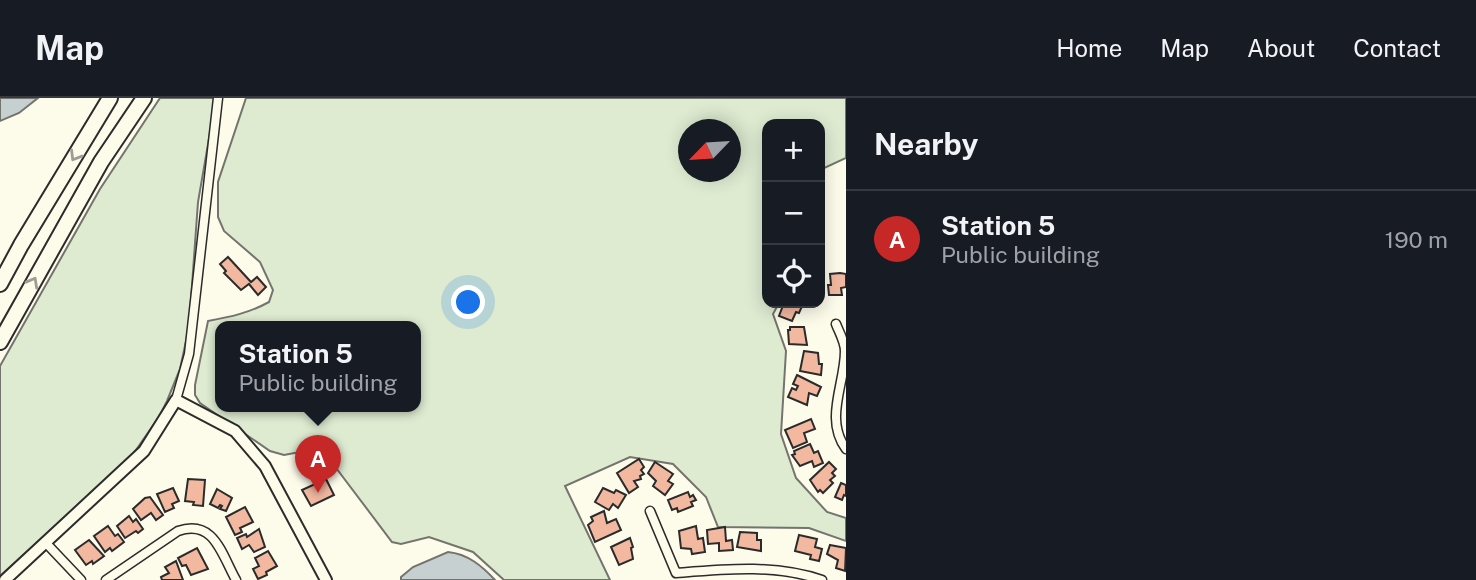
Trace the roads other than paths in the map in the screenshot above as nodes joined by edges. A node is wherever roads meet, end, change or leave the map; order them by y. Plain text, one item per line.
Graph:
1 (110, 98) edge
2 (144, 98) edge
3 (218, 98) edge
4 (0, 284) edge
5 (836, 324) dead end
6 (0, 342) edge
7 (176, 400) junction
8 (846, 449) edge
9 (650, 511) dead end
10 (45, 542) junction
11 (5, 580) edge
12 (81, 580) edge
13 (106, 580) edge
14 (236, 580) edge
15 (326, 580) edge
16 (822, 580) edge

1 -> 4 highway
6 -> 2 highway
3 - 7 street
5 - 8 street
7 - 10 street
7 - 15 street
9 - 16 street
10 - 11 street
10 - 12 street
13 - 14 street

